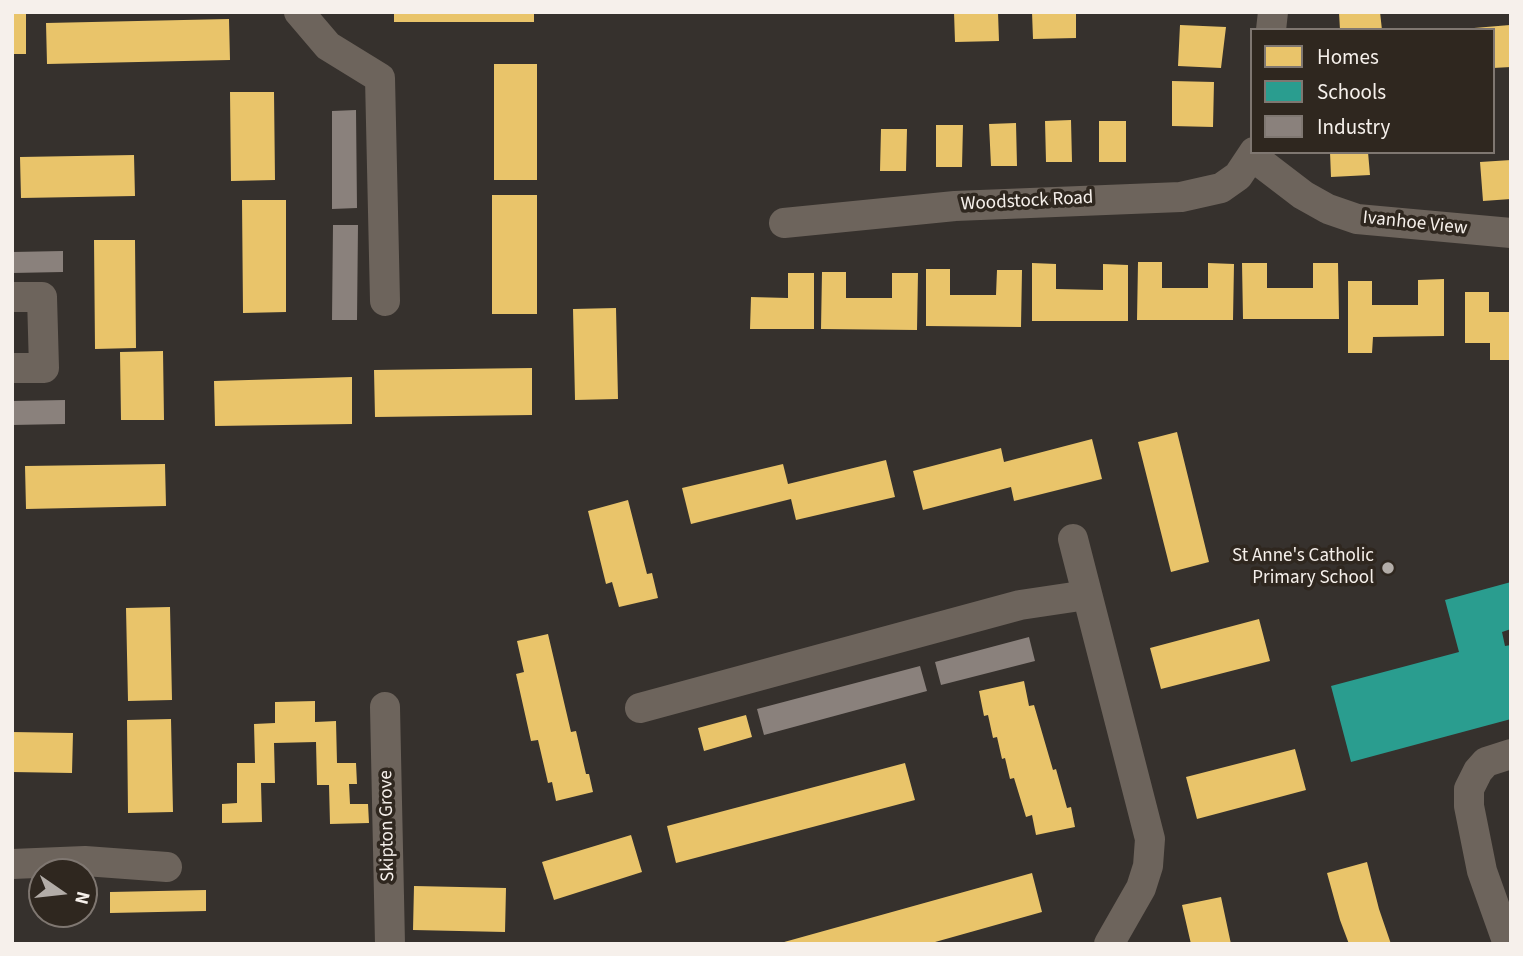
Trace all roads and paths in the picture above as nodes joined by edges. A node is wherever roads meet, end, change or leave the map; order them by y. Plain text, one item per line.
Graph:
1 (299, 12) edge
2 (1253, 154) edge
3 (784, 223) dead end
4 (1511, 233) edge
5 (12, 297) edge
6 (384, 301) dead end
7 (12, 368) edge
8 (1073, 539) dead end
9 (1087, 595) junction
10 (385, 708) dead end
11 (640, 708) dead end
12 (1511, 754) edge
13 (12, 864) edge
14 (167, 867) dead end
15 (390, 944) edge
16 (1110, 944) edge
17 (1508, 944) edge

1 - 6 street
2 - 3 street, Woodstock Road
2 - 4 street, Ivanhoe View
5 - 7 street
8 - 9 street
9 - 11 street
9 - 16 street
10 - 15 street, Skipton Grove
12 - 17 street
13 - 14 street

